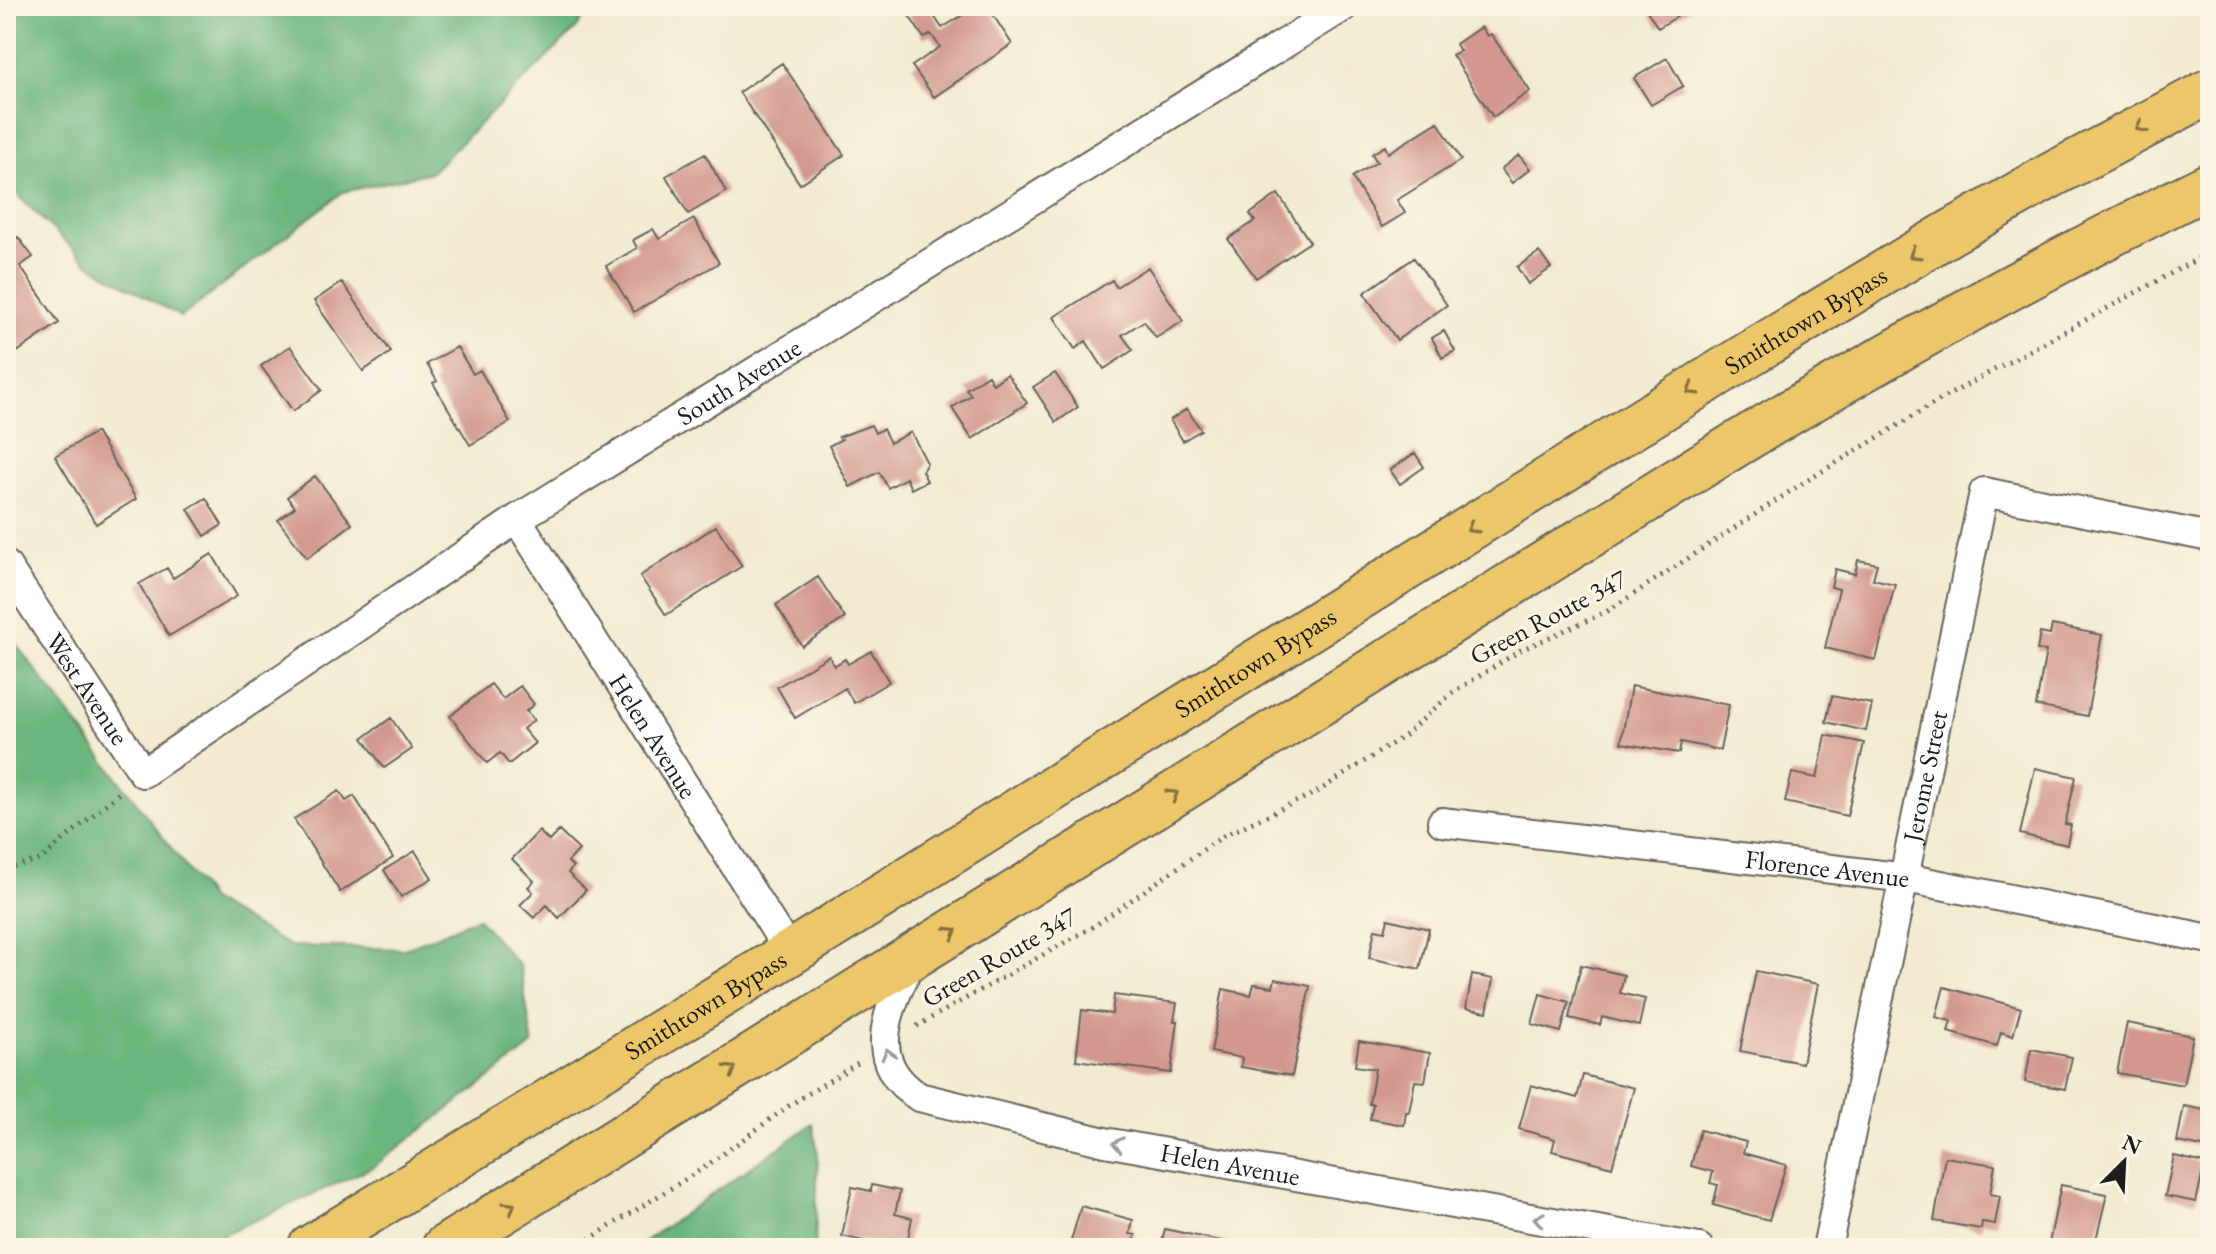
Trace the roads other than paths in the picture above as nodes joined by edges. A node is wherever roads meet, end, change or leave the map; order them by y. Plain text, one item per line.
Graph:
1 (1345, 6) edge
2 (2210, 91) edge
3 (2210, 185) edge
4 (517, 519) junction
5 (2210, 537) edge
6 (6, 565) edge
7 (143, 773) joint
8 (1442, 822) dead end
9 (1906, 878) junction
10 (2210, 939) edge
11 (790, 953) junction
12 (913, 957) junction
13 (310, 1248) edge
14 (444, 1248) edge
15 (1699, 1248) edge
16 (1827, 1248) edge

1 - 4 street, South Avenue
2 -> 11 highway, Smithtown Bypass
12 -> 3 highway
4 - 7 street, South Avenue
4 - 11 street, Helen Avenue
5 - 9 street, Jerome Street
6 - 7 street, West Avenue
8 - 9 street, Florence Avenue
9 - 10 street, Florence Avenue
9 - 16 street, Jerome Street
11 - 13 highway, Smithtown Bypass
14 -> 12 highway
15 -> 12 street, Helen Avenue

